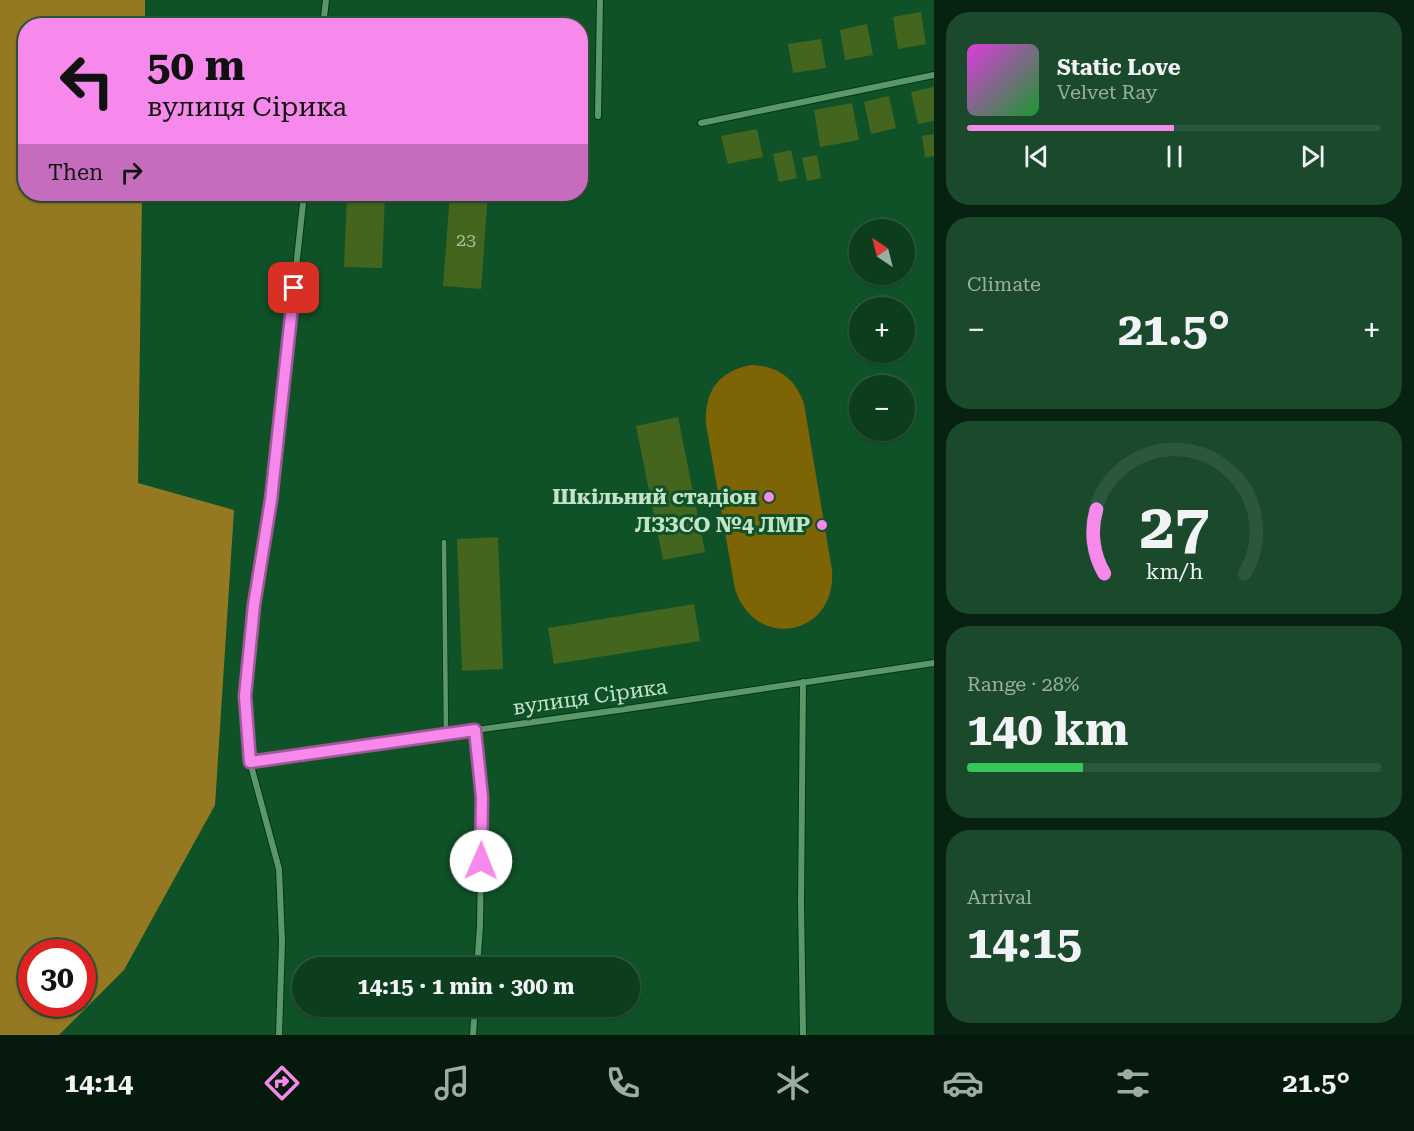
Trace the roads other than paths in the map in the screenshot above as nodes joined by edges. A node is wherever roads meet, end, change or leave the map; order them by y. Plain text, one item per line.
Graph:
1 (326, 0) edge
2 (600, 0) edge
3 (324, 18) edge
4 (934, 75) edge
5 (598, 116) dead end
6 (701, 123) dead end
7 (303, 201) edge
8 (444, 542) dead end
9 (934, 663) edge
10 (803, 682) junction
11 (475, 730) junction
12 (446, 735) junction
13 (250, 762) junction
14 (477, 957) edge
15 (474, 1017) edge
16 (279, 1035) edge
17 (473, 1035) edge
18 (803, 1035) edge

1 - 3 street
2 - 5 street
4 - 6 street
7 - 13 street
8 - 12 lane
9 - 10 street, вулиця Сірика
10 - 11 street, вулиця Сірика
10 - 18 street
11 - 12 street, вулиця Сірика
11 - 14 street
12 - 13 street, вулиця Сірика
13 - 16 street
15 - 17 street

